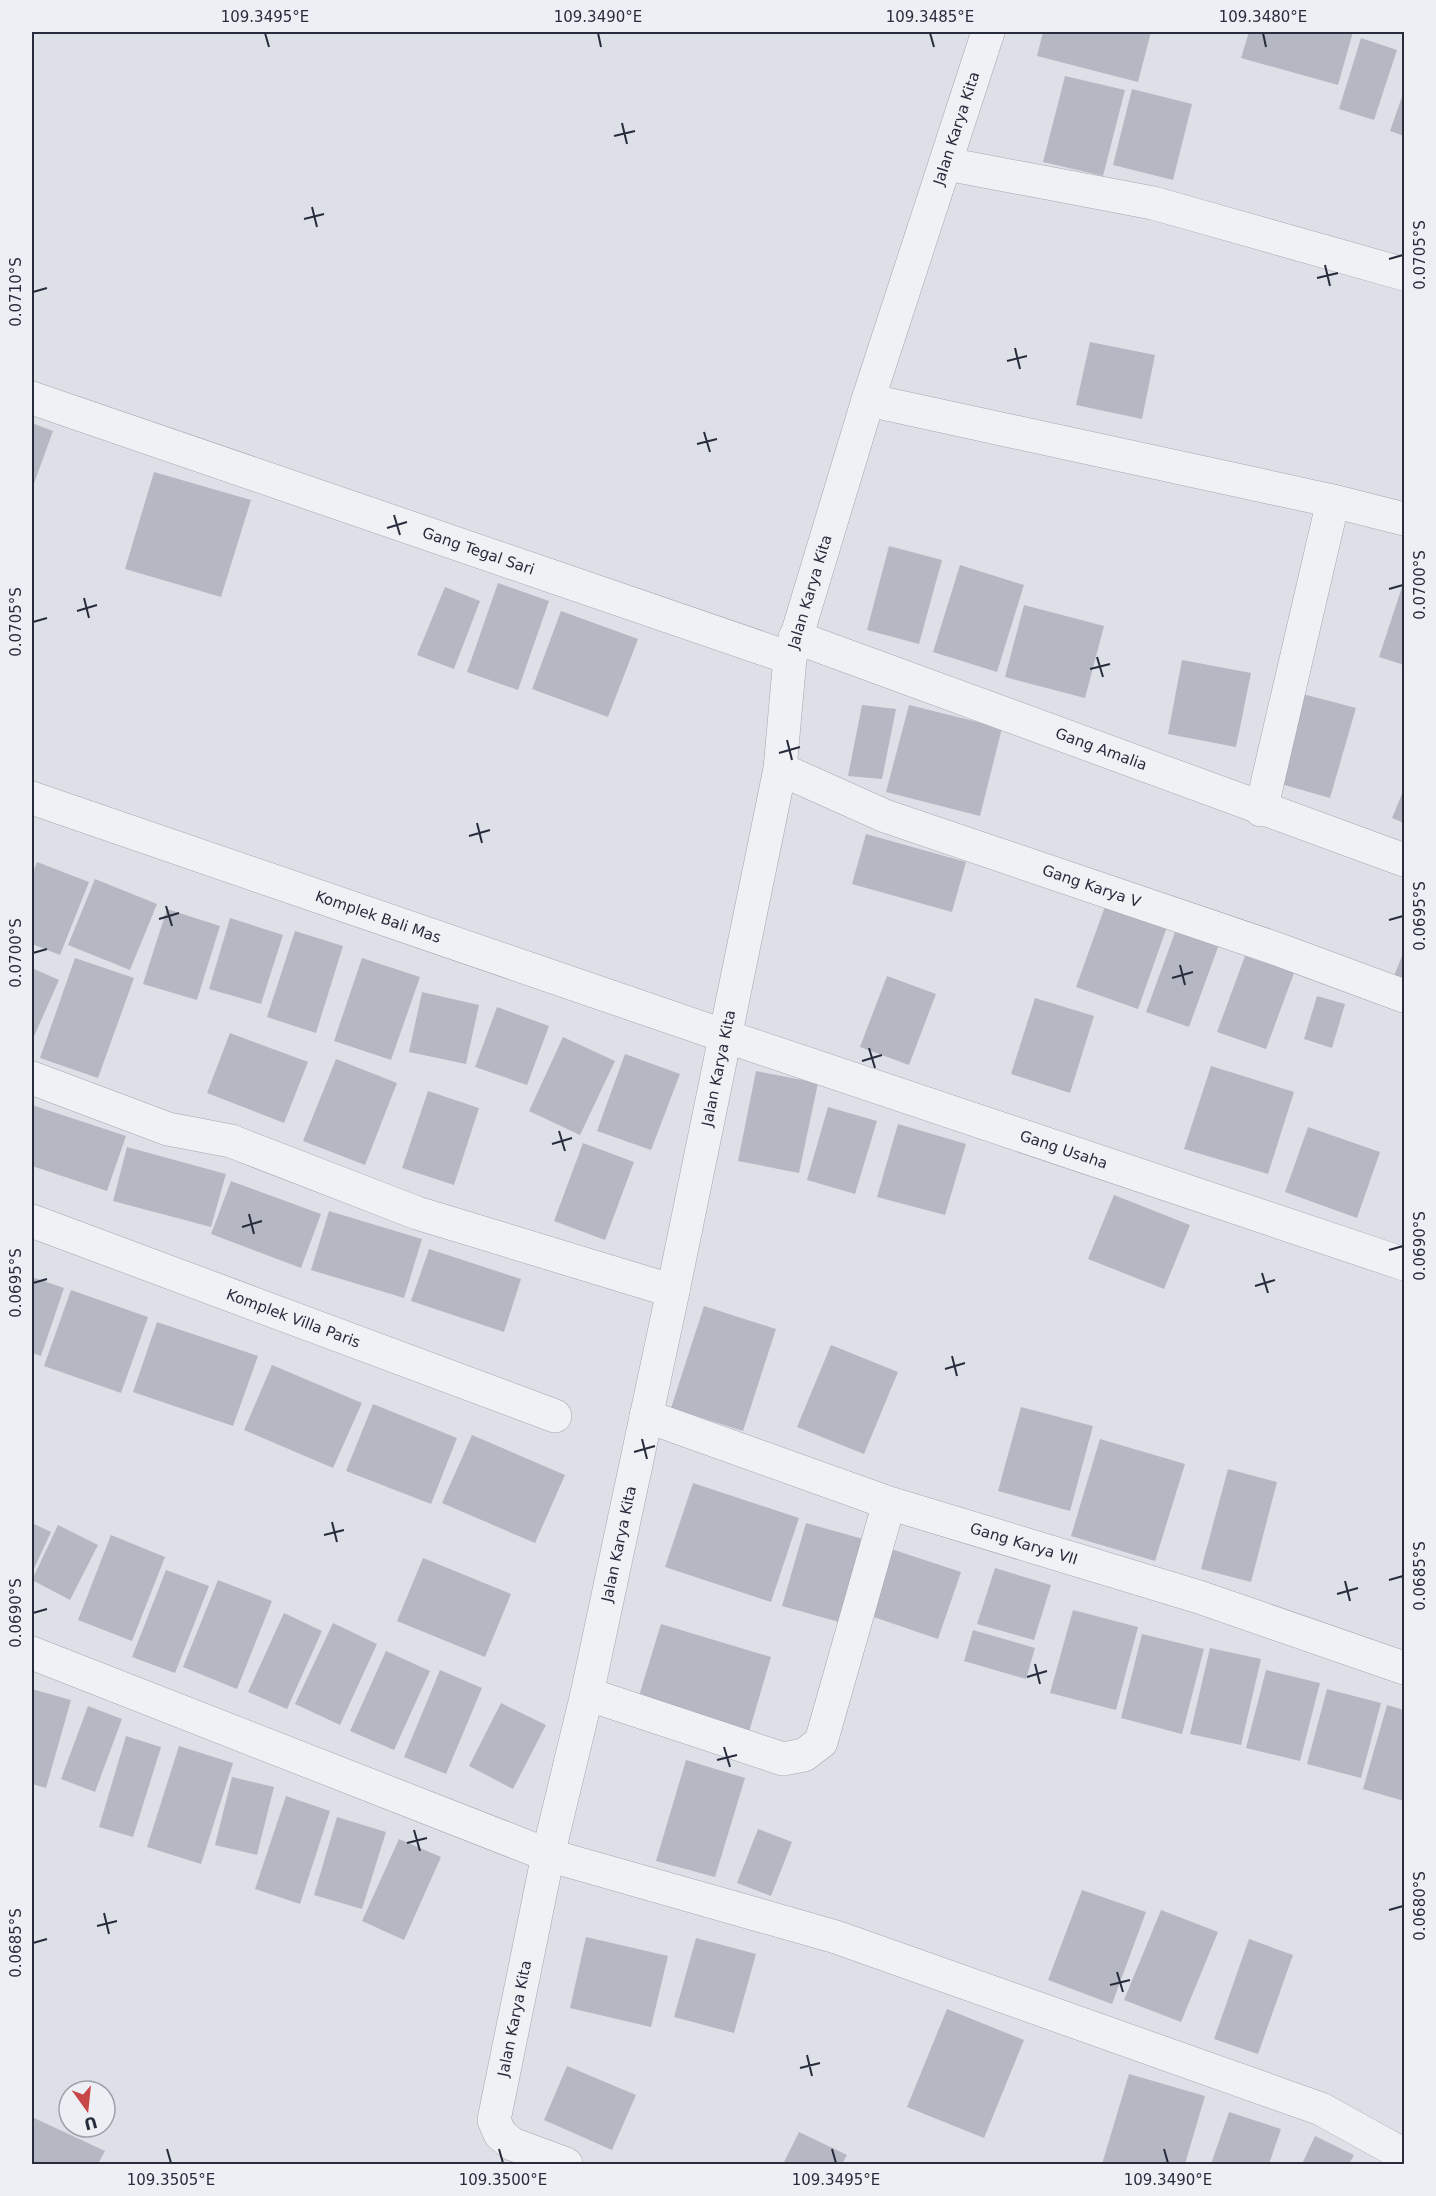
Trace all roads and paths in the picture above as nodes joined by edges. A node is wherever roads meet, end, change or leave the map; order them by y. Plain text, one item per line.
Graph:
1 (988, 32) edge
2 (946, 164) junction
3 (1404, 274) edge
4 (32, 398) edge
5 (868, 400) junction
6 (1333, 501) junction
7 (1404, 519) edge
8 (793, 648) junction
9 (780, 769) junction
10 (32, 798) edge
11 (1261, 810) junction
12 (1404, 860) edge
13 (1404, 996) edge
14 (725, 1036) junction
15 (32, 1078) edge
16 (32, 1221) edge
17 (1404, 1264) edge
18 (673, 1291) junction
19 (555, 1416) dead end
20 (646, 1416) junction
21 (889, 1503) junction
22 (32, 1653) edge
23 (1404, 1668) edge
24 (587, 1694) junction
25 (548, 1855) junction
26 (1404, 2155) edge
27 (566, 2164) edge

1 - 2 street, Jalan Karya Kita
2 - 3 street
2 - 5 street, Jalan Karya Kita
4 - 8 street, Gang Tegal Sari
5 - 6 street
5 - 8 street, Jalan Karya Kita
6 - 7 street
6 - 11 street
8 - 9 street, Jalan Karya Kita
8 - 11 street, Gang Amalia
9 - 13 street, Gang Karya V
9 - 14 street, Jalan Karya Kita
10 - 14 street, Komplek Bali Mas
11 - 12 street, Gang Amalia
14 - 17 street, Gang Usaha
14 - 18 street, Jalan Karya Kita
15 - 18 street
16 - 19 street, Komplek Villa Paris
18 - 20 street, Jalan Karya Kita
20 - 21 street, Gang Karya VII
20 - 24 street, Jalan Karya Kita
21 - 23 street, Gang Karya VII
21 - 24 street
22 - 25 street
24 - 25 street, Jalan Karya Kita
25 - 26 street
25 - 27 street, Jalan Karya Kita

